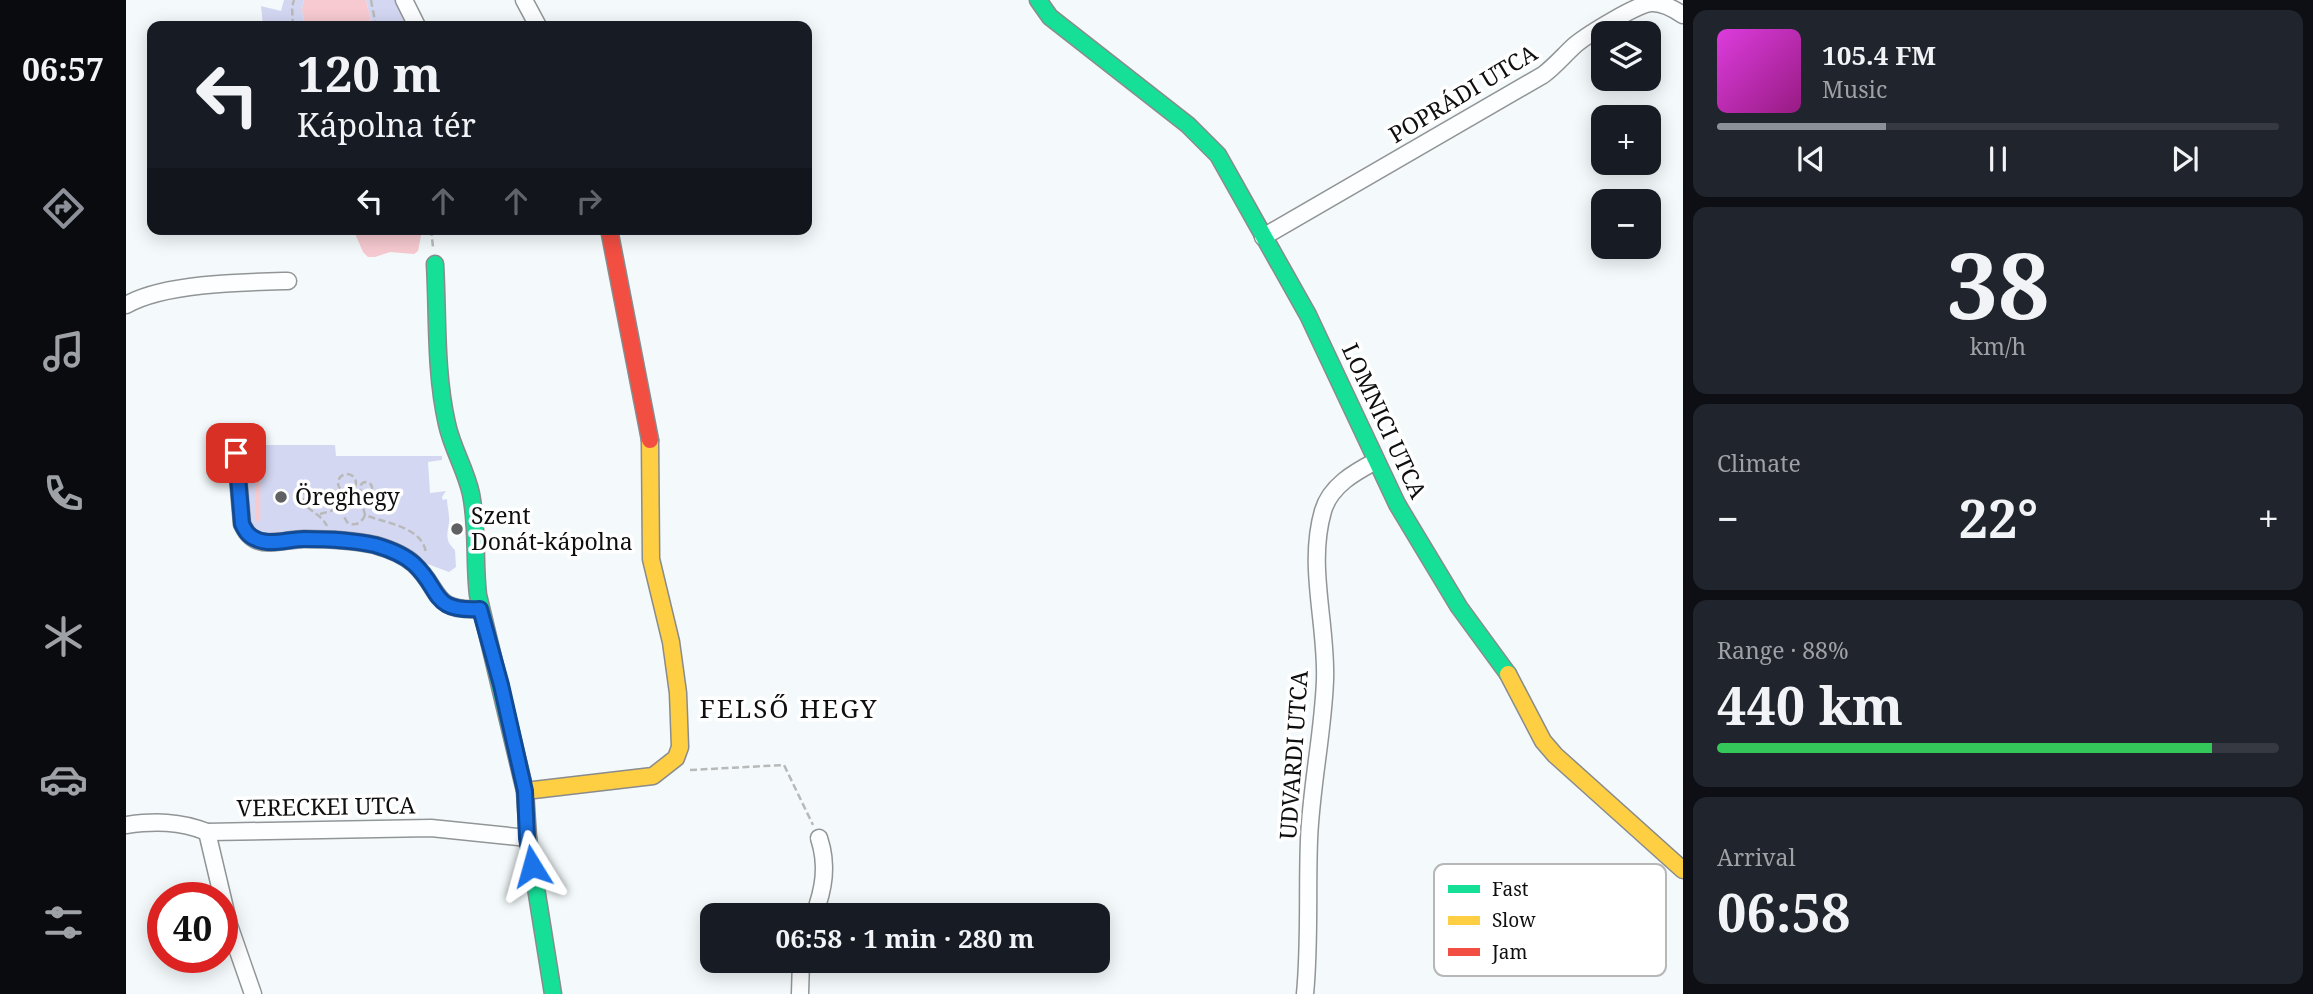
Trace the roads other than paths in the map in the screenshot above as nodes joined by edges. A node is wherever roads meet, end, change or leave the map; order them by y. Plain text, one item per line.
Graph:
1 (404, 0) edge
2 (523, 0) edge
3 (1038, 0) edge
4 (1683, 15) edge
5 (414, 21) edge
6 (535, 21) edge
7 (610, 235) edge
8 (1264, 237) junction
9 (435, 264) dead end
10 (288, 281) dead end
11 (126, 305) edge
12 (236, 453) dead end
13 (1376, 461) junction
14 (480, 609) junction
15 (525, 791) junction
16 (126, 825) edge
17 (207, 832) junction
18 (527, 838) junction
19 (819, 838) road end
20 (1683, 870) edge
21 (817, 903) edge
22 (801, 973) edge
23 (252, 991) edge
24 (270, 994) edge
25 (553, 994) edge
26 (800, 994) edge
27 (1305, 994) edge

1 - 5 street
2 - 6 street
3 - 8 street, LOMNICI UTCA
4 - 8 street, POPRÁDI UTCA
7 - 15 street
8 - 13 street, LOMNICI UTCA
9 - 14 street
10 - 11 street
12 - 14 street
13 - 20 street, LOMNICI UTCA
13 - 27 street, UDVARDI UTCA
14 - 15 street
15 - 18 street
16 - 17 street, VERECKEI UTCA
17 - 18 street, VERECKEI UTCA
17 - 23 street
18 - 25 street
19 - 21 street
22 - 26 street
23 - 24 street

